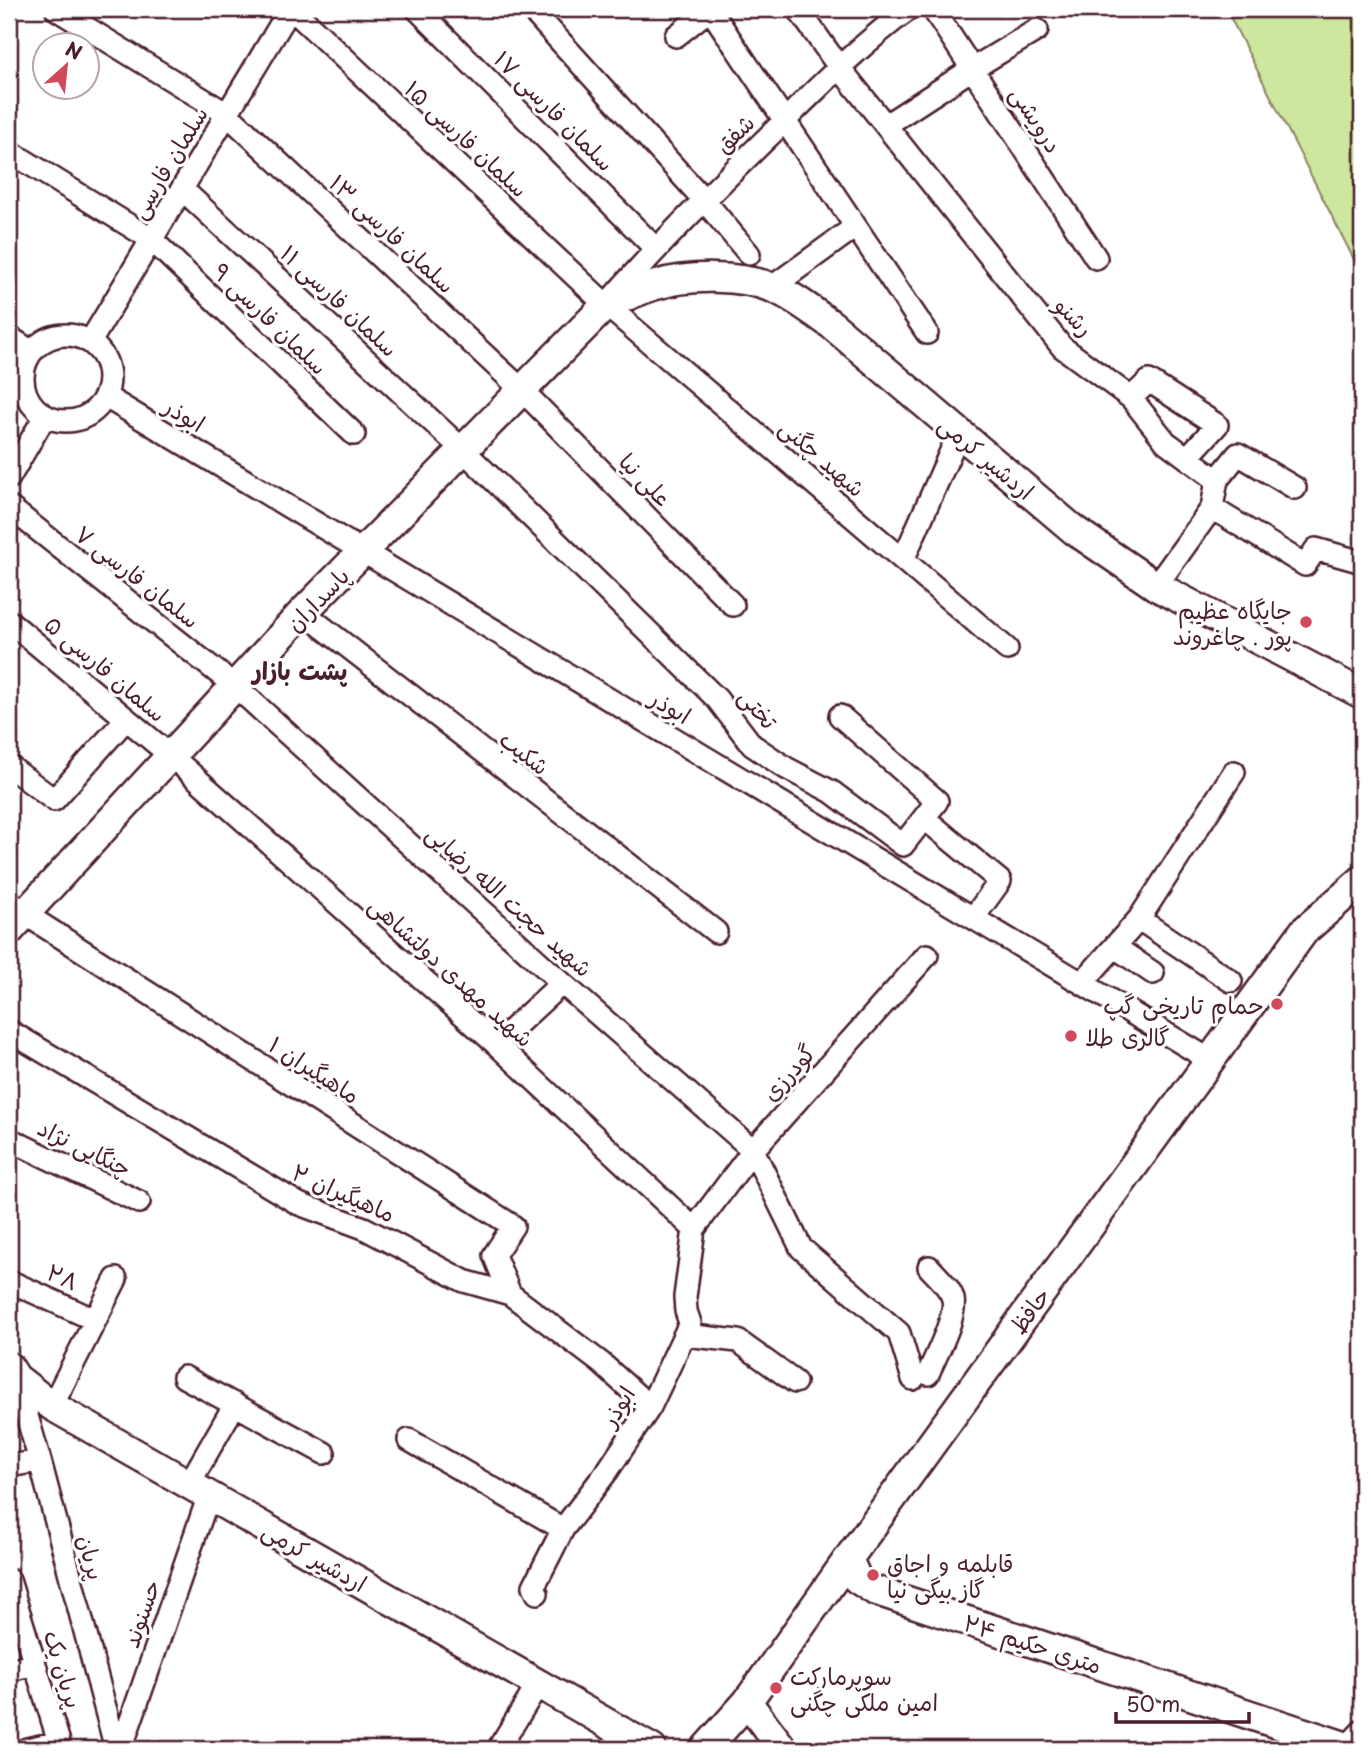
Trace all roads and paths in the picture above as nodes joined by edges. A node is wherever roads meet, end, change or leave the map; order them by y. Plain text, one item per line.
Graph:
1 (56, 9) edge
2 (291, 9) edge
3 (417, 9) edge
4 (531, 9) edge
5 (710, 9) edge
6 (798, 9) edge
7 (909, 9) edge
8 (933, 9) edge
9 (1037, 30) dead end
10 (676, 36) dead end
11 (839, 67) junction
12 (972, 69) junction
13 (227, 114) junction
14 (784, 121) junction
15 (886, 125) junction
16 (9, 151) edge
17 (182, 189) junction
18 (704, 200) junction
19 (855, 227) junction
20 (151, 239) junction
21 (655, 247) junction
22 (749, 254) dead end
23 (1096, 258) dead end
24 (772, 287) junction
25 (606, 305) junction
26 (927, 333) dead end
27 (9, 337) edge
28 (90, 342) junction
29 (32, 352) junction
30 (522, 390) junction
31 (106, 397) junction
32 (1131, 398) junction
33 (46, 416) junction
34 (354, 433) dead end
35 (959, 433) junction
36 (463, 450) junction
37 (1187, 458) junction
38 (9, 478) edge
39 (1217, 480) junction
40 (1295, 488) dead end
41 (9, 507) edge
42 (1212, 508) junction
43 (362, 553) junction
44 (903, 560) junction
45 (1362, 562) edge
46 (1156, 586) junction
47 (733, 605) dead end
48 (303, 612) junction
49 (9, 621) edge
50 (1007, 649) dead end
51 (235, 686) junction
52 (1362, 694) edge
53 (840, 716) dead end
54 (127, 719) junction
55 (171, 756) junction
56 (9, 766) edge
57 (1234, 772) dead end
58 (924, 818) junction
59 (1362, 880) edge
60 (14, 916) edge
61 (974, 916) junction
62 (1139, 919) junction
63 (716, 932) dead end
64 (1115, 947) junction
65 (927, 956) dead end
66 (1153, 973) dead end
67 (1231, 981) dead end
68 (562, 983) junction
69 (1082, 983) junction
70 (9, 1031) edge
71 (496, 1044) junction
72 (1210, 1060) junction
73 (9, 1139) edge
74 (753, 1150) junction
75 (139, 1202) dead end
76 (694, 1229) junction
77 (929, 1267) dead end
78 (116, 1279) dead end
79 (9, 1281) edge
80 (510, 1294) junction
81 (95, 1320) junction
82 (685, 1335) junction
83 (11, 1375) edge
84 (184, 1377) dead end
85 (795, 1382) dead end
86 (235, 1404) junction
87 (52, 1406) junction
88 (650, 1406) junction
89 (409, 1440) dead end
90 (324, 1453) dead end
91 (40, 1461) junction
92 (9, 1466) edge
93 (199, 1490) junction
94 (564, 1529) junction
95 (848, 1559) junction
96 (9, 1580) edge
97 (826, 1589) junction
98 (537, 1593) dead end
99 (35, 1664) junction
100 (9, 1670) edge
101 (539, 1684) junction
102 (747, 1702) junction
103 (622, 1739) edge
104 (1354, 1743) edge
105 (27, 1749) edge
106 (116, 1749) edge
107 (121, 1749) edge
108 (498, 1749) edge
109 (652, 1749) edge
110 (705, 1749) edge
111 (783, 1749) edge
112 (1296, 1749) edge

1 - 13 street, سلمان فارسی ۱۳
2 - 13 street, سلمان فارسی
2 - 25 street, سلمان فارسی ۱۵
3 - 21 street, سلمان فارسی ۱۷
4 - 18 street
5 - 10 street
5 - 14 street
6 - 11 street, رشنو
7 - 11 street, شفق
8 - 12 street, درویشی
9 - 12 street
11 - 14 street, شفق
11 - 15 street, رشنو
12 - 15 street
12 - 23 street, درویشی
13 - 17 street, سلمان فارسی
13 - 30 street, سلمان فارسی ۱۳
14 - 18 street, شفق
14 - 19 street
15 - 32 street, رشنو
16 - 20 street, سلمان فارسی ۹
17 - 20 street, سلمان فارسی
17 - 36 street, سلمان فارسی ۱۱
18 - 21 street, شفق
18 - 22 street
19 - 24 street
19 - 26 street
20 - 28 street, سلمان فارسی
20 - 34 street, سلمان فارسی ۹
21 - 25 street, شفق
24 - 25 main road, اردشیر کرمی
24 - 35 main road, اردشیر کرمی
25 - 30 main road, پاسداران
25 - 44 street, شهید چگنی
27 - 29 street
28 - 29 street
28 - 31 street
29 - 33 street
30 - 36 main road, پاسداران
30 - 47 street, علی نیا
31 - 33 street
31 - 43 street, ابوذر
32 - 37 street, رشنو
32 - 37 street
33 - 38 street
35 - 44 street
35 - 46 main road, اردشیر کرمی
36 - 43 main road, پاسداران
36 - 58 street, تختی
37 - 39 street, رشنو
39 - 40 street
39 - 42 street
41 - 51 street, سلمان فارسی ۷
42 - 45 street
42 - 46 street
43 - 48 main road, پاسداران
43 - 61 street, ابوذر
44 - 50 street, شهید چگنی
46 - 52 main road, اردشیر کرمی
48 - 51 main road, پاسداران
48 - 63 street, شکیب
49 - 54 street, سلمان فارسی ۵
51 - 55 main road, پاسداران
51 - 68 street, شهید حجت الله رضایی
53 - 58 street
54 - 55 street, سلمان فارسی ۵
54 - 56 street
55 - 60 main road, پاسداران
55 - 71 street, شهید مهدی دولتشاهی
57 - 62 street
58 - 61 street
59 - 72 main road, حافظ
60 - 80 street, ماهیگیران ۱
61 - 69 street, ابوذر
62 - 64 street
62 - 67 street
64 - 66 street
64 - 69 street
65 - 74 street, گودرزی
68 - 71 street
68 - 74 street, شهید حجت الله رضایی
69 - 72 street, ابوذر
70 - 80 street, ماهیگیران ۲
71 - 76 street, شهید مهدی دولتشاهی
72 - 95 main road, حافظ
73 - 75 street, چنگایی نژاد
74 - 76 street, گودرزی
74 - 77 street
76 - 82 street, ابوذر
78 - 81 street
79 - 81 street, ۲۸
80 - 88 street, ماهیگیران ۲
81 - 87 street
82 - 85 street
82 - 88 street, ابوذر
83 - 87 main road, اردشیر کرمی
83 - 91 street, پریان
84 - 86 street
86 - 90 street
86 - 93 street, حسنوند
87 - 93 main road, اردشیر کرمی
88 - 94 street, ابوذر
89 - 94 street
91 - 92 street
91 - 106 street, پریان
93 - 101 main road, اردشیر کرمی
93 - 107 street, حسنوند
94 - 98 street, ابوذر
95 - 97 main road, حافظ
95 - 104 main road, ۲۴ متری حکیم
96 - 99 street, پریان یک
97 - 102 main road, حافظ
97 - 112 main road, ۲۴ متری حکیم
99 - 100 street
99 - 105 street, پریان یک
101 - 103 main road, اردشیر کرمی
101 - 108 street
102 - 110 main road, حافظ
102 - 111 main road
103 - 109 main road, اردشیر کرمی

